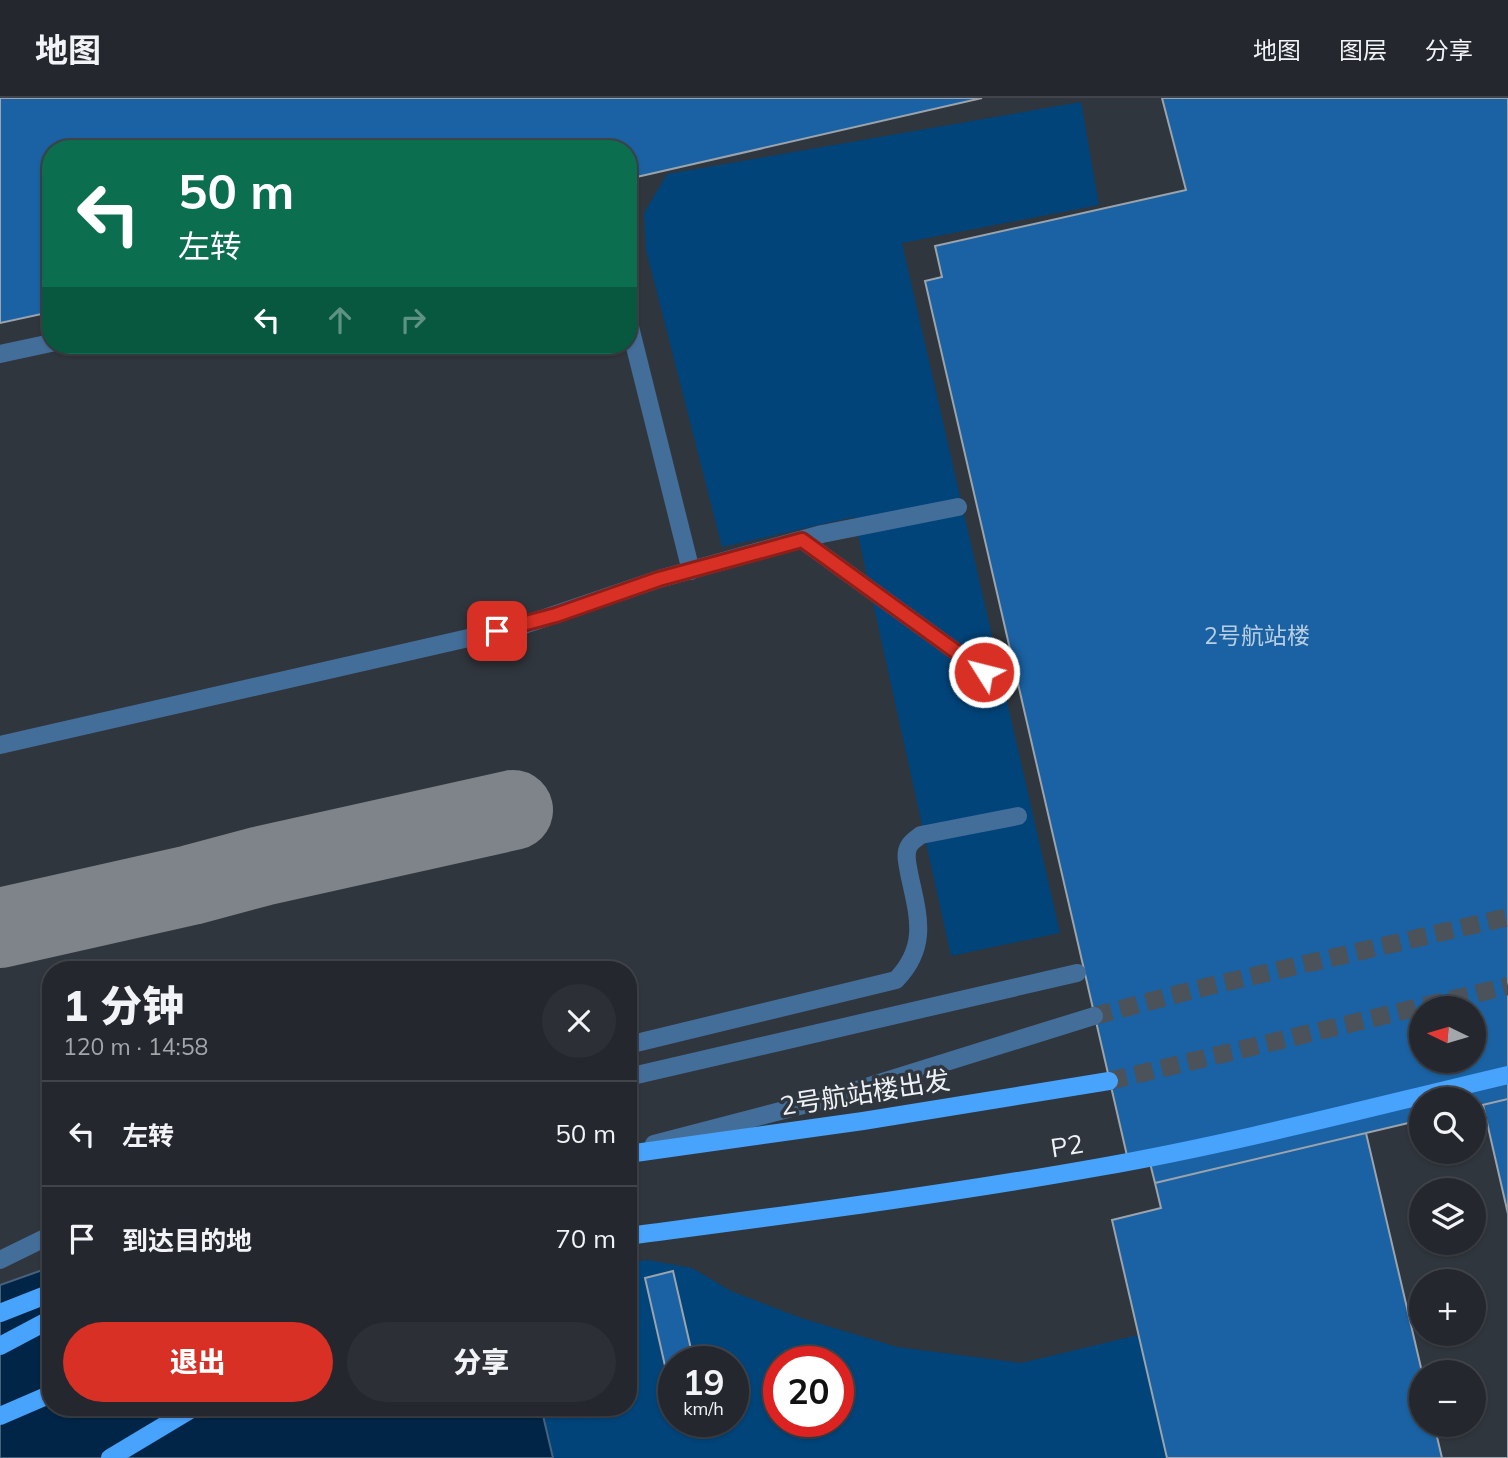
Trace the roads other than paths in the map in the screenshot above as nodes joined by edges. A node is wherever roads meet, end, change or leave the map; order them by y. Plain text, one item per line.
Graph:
1 (42, 345) edge
2 (0, 354) edge
3 (637, 354) edge
4 (958, 507) dead end
5 (802, 540) junction
6 (691, 570) junction
7 (984, 672) dead end
8 (0, 745) edge
9 (1018, 816) dead end
10 (1077, 973) dead end
11 (1094, 1016) tunnel mouth
12 (637, 1043) edge
13 (637, 1075) edge
14 (1508, 1075) edge
15 (1109, 1081) tunnel mouth
16 (637, 1150) edge
17 (637, 1151) edge
18 (637, 1235) edge
19 (42, 1239) edge
20 (0, 1260) edge
21 (42, 1297) edge
22 (0, 1313) edge
23 (42, 1324) edge
24 (0, 1346) edge
25 (42, 1398) edge
26 (0, 1416) edge
27 (180, 1416) edge
28 (110, 1458) edge

1 - 2 lane
3 - 6 lane
4 - 5 lane
5 - 6 lane
5 - 7 lane
6 - 8 lane
9 - 12 lane
10 - 13 lane
11 - 16 lane
14 - 18 main road, P2
15 - 17 main road, 2号航站楼出发
19 - 20 lane
21 - 22 main road
23 - 24 main road
25 - 26 main road
27 - 28 main road

